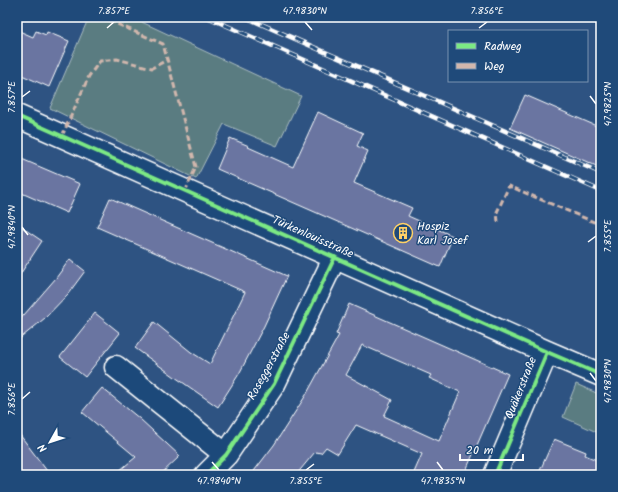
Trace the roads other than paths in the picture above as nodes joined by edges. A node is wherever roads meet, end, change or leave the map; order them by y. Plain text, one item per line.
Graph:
1 (17, 116) edge
2 (335, 257) junction
3 (547, 352) junction
4 (116, 367) dead end
5 (601, 375) edge
6 (226, 455) junction
7 (206, 475) edge
8 (495, 475) edge

1 - 2 street, Türkenlouisstraße
2 - 3 street, Türkenlouisstraße
2 - 6 street, Roseggerstraße
3 - 5 street, Türkenlouisstraße
3 - 8 street, Quäkerstraße
4 - 6 street
6 - 7 street, Roseggerstraße

